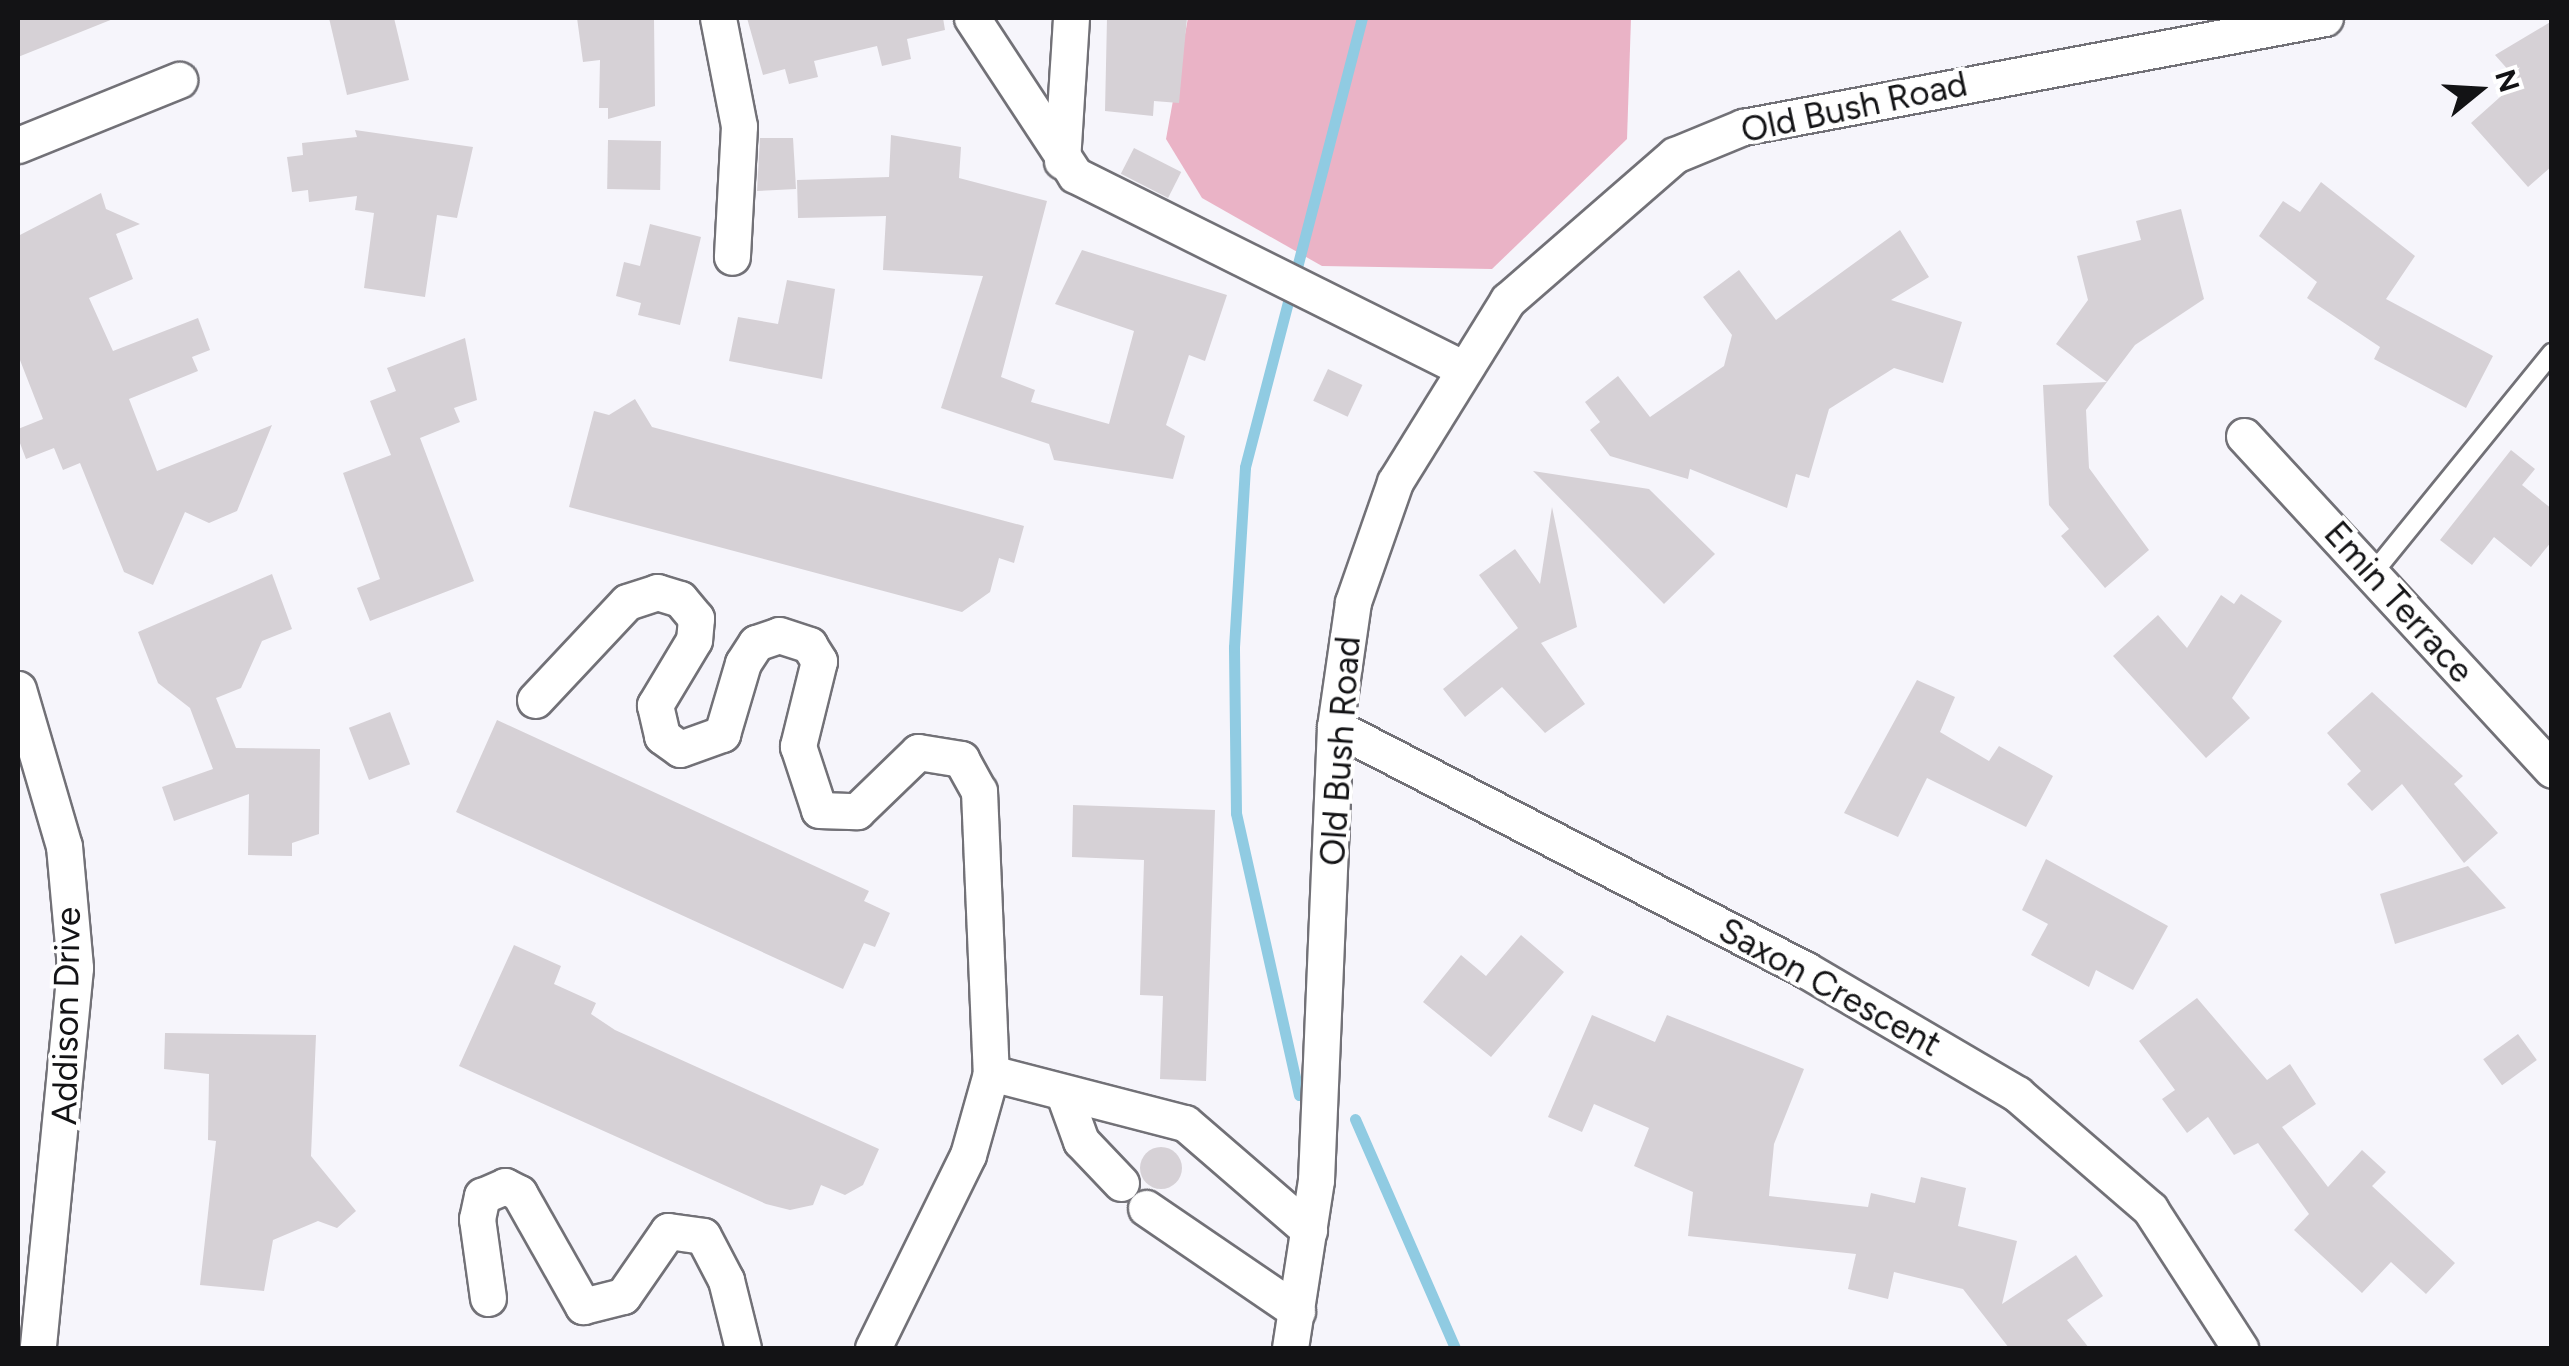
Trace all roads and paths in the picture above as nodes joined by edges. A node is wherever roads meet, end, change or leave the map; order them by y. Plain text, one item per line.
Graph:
1 (718, 18) edge
2 (972, 18) edge
3 (1071, 18) edge
4 (2325, 18) edge
5 (2215, 31) edge
6 (179, 80) dead end
7 (18, 146) edge
8 (1062, 160) junction
9 (732, 257) dead end
10 (2552, 353) edge
11 (1460, 367) junction
12 (2244, 436) dead end
13 (2374, 572) junction
14 (18, 689) edge
15 (535, 700) dead end
16 (1335, 728) junction
17 (2552, 770) edge
18 (992, 1073) junction
19 (1064, 1098) junction
20 (1310, 1230) junction
21 (488, 1298) dead end
22 (1297, 1310) junction
23 (38, 1348) edge
24 (743, 1348) edge
25 (872, 1348) edge
26 (1290, 1348) edge
27 (2240, 1348) edge

1 - 9 street
2 - 8 street
3 - 8 street
4 - 5 street, Old Bush Road
5 - 11 street, Old Bush Road
6 - 7 street
8 - 11 street
10 - 13 lane
11 - 16 street, Old Bush Road
12 - 13 street, Emin Terrace
13 - 17 street, Emin Terrace
14 - 23 street, Addison Drive
15 - 18 street
16 - 20 street, Old Bush Road
16 - 27 street, Saxon Crescent
18 - 19 street
18 - 25 street
19 - 20 street
19 - 22 street
20 - 22 street, Old Bush Road
21 - 24 street
22 - 26 street, Old Bush Road

